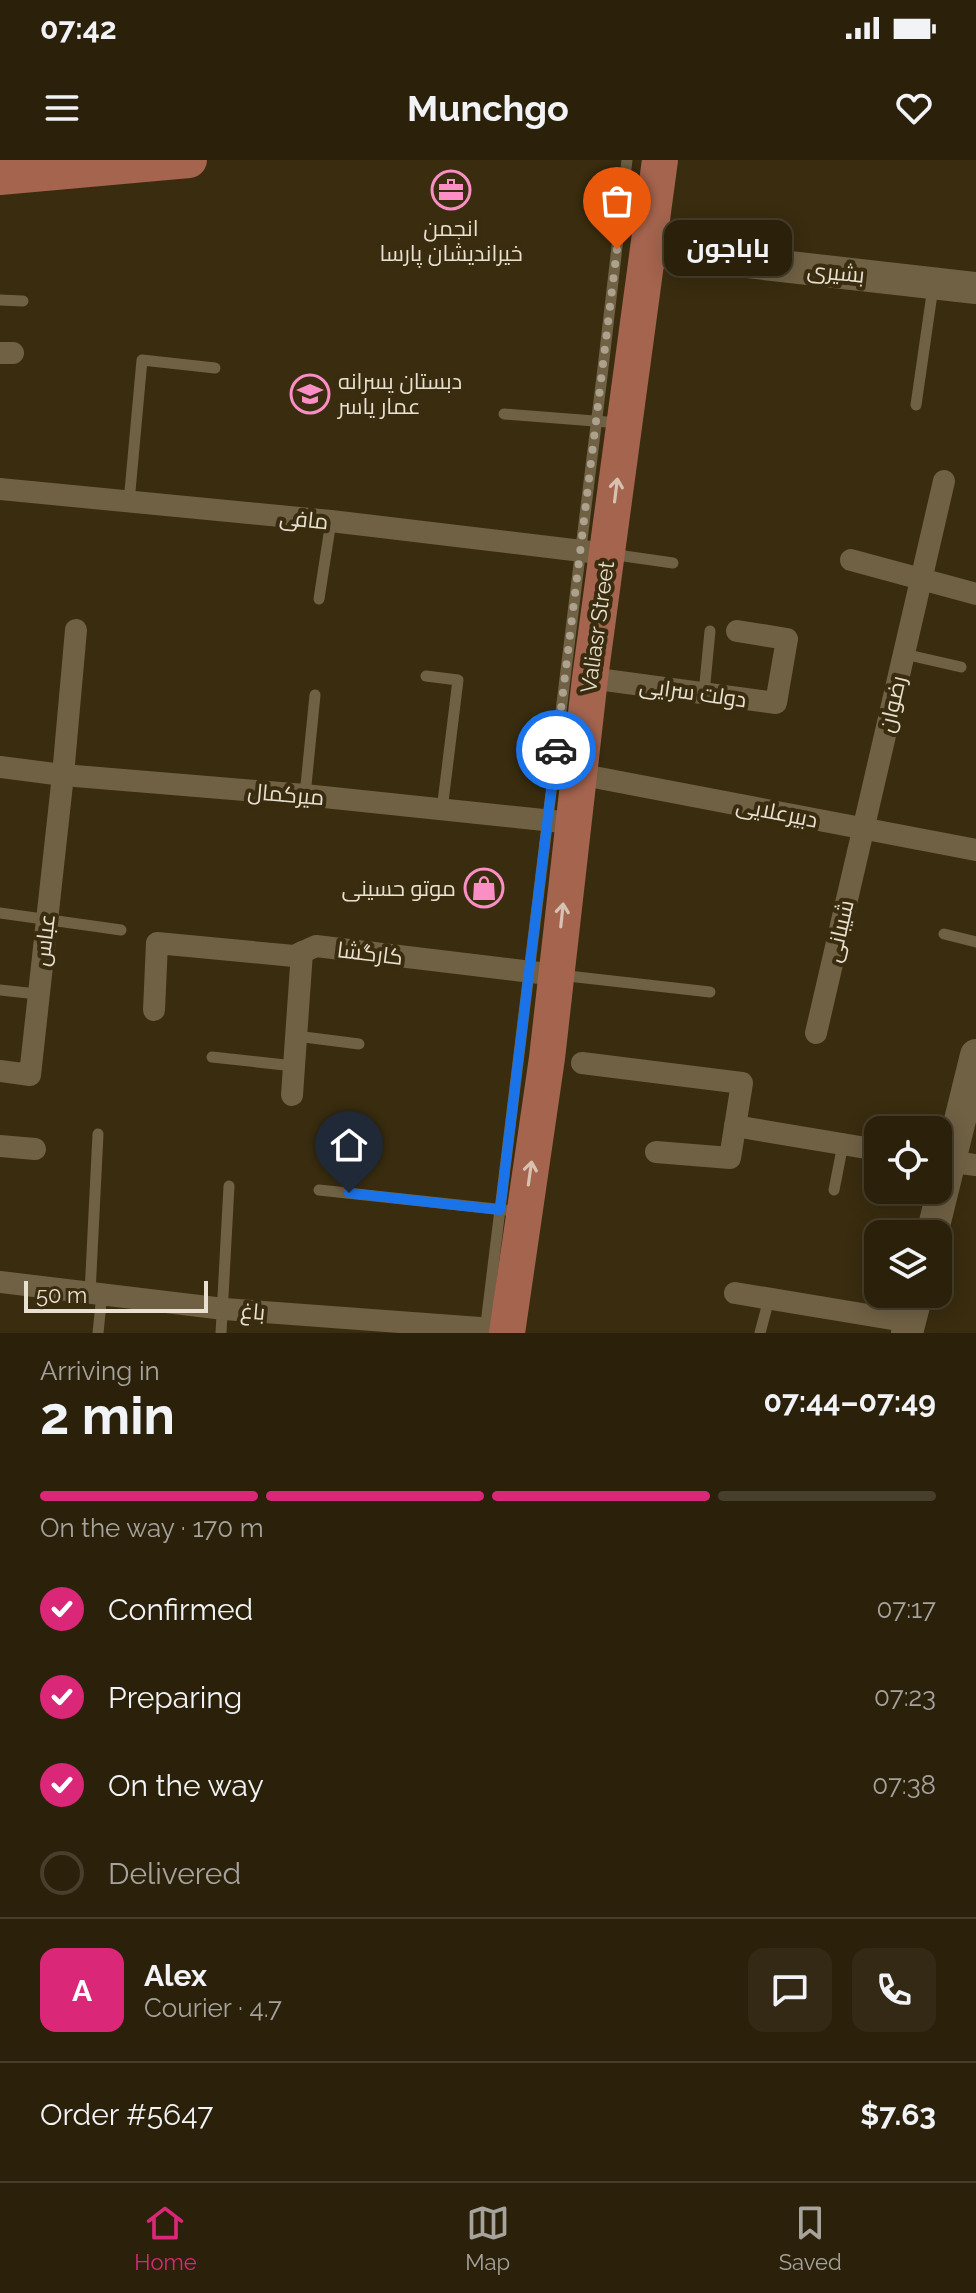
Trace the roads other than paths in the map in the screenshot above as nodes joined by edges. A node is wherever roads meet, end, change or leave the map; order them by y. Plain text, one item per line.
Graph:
1 (189, 160) edge
2 (627, 160) edge
3 (660, 160) edge
4 (0, 177) edge
5 (649, 251) junction
6 (933, 283) junction
7 (976, 288) edge
8 (0, 300) edge
9 (23, 301) dead end
10 (215, 368) dead end
11 (916, 405) dead end
12 (504, 414) dead end
13 (611, 422) junction
14 (944, 481) dead end
15 (0, 489) edge
16 (129, 502) junction
17 (331, 521) junction
18 (594, 552) junction
19 (851, 560) dead end
20 (673, 563) dead end
21 (921, 579) junction
22 (976, 594) edge
23 (319, 599) dead end
24 (76, 630) dead end
25 (710, 631) dead end
26 (737, 631) dead end
27 (904, 654) junction
28 (961, 667) dead end
29 (426, 676) dead end
30 (590, 678) junction
31 (704, 693) junction
32 (315, 695) dead end
33 (0, 767) edge
34 (578, 774) junction
35 (63, 775) junction
36 (305, 795) junction
37 (442, 810) junction
38 (560, 822) junction
39 (863, 828) junction
40 (976, 850) edge
41 (0, 913) edge
42 (46, 921) junction
43 (121, 930) dead end
44 (944, 934) dead end
45 (976, 942) edge
46 (302, 952) junction
47 (542, 973) junction
48 (0, 990) edge
49 (710, 992) dead end
50 (37, 994) junction
51 (154, 1010) dead end
52 (816, 1033) dead end
53 (295, 1036) junction
54 (359, 1044) dead end
55 (976, 1055) edge
56 (212, 1057) dead end
57 (582, 1063) dead end
58 (294, 1066) junction
59 (0, 1071) edge
60 (292, 1095) dead end
61 (735, 1126) junction
62 (98, 1134) dead end
63 (843, 1144) junction
64 (0, 1146) edge
65 (864, 1148) edge
66 (35, 1149) dead end
67 (656, 1152) dead end
68 (954, 1163) edge
69 (229, 1186) dead end
70 (319, 1190) dead end
71 (834, 1190) dead end
72 (512, 1211) junction
73 (936, 1220) edge
74 (0, 1282) edge
75 (735, 1293) dead end
76 (96, 1294) junction
77 (769, 1299) junction
78 (224, 1309) junction
79 (911, 1316) edge
80 (344, 1326) edge
81 (501, 1331) edge
82 (98, 1333) edge
83 (221, 1333) edge
84 (760, 1333) edge

1 - 4 main road
2 - 13 lane
3 - 5 main road, Valiasr Street
5 - 6 street, بشیری
5 - 13 main road, Valiasr Street
6 - 7 street, بشیری
6 - 11 lane
8 - 9 lane
10 - 16 lane
12 - 13 lane
13 - 18 main road, Valiasr Street
14 - 21 street, رضوان
15 - 16 street, مافی
16 - 17 street, مافی
17 - 18 street, مافی
17 - 23 lane
18 - 20 lane
18 - 30 main road, Valiasr Street
18 - 38 lane
19 - 21 street
21 - 22 street
21 - 27 street, رضوان
24 - 35 street, عباس
25 - 31 lane
26 - 31 street, دولت سرایی
27 - 28 lane
27 - 39 street, رضوان
29 - 37 lane
30 - 31 street, دولت سرایی
30 - 34 main road, Valiasr Street
32 - 36 lane
33 - 35 street, میرکمال
34 - 38 main road, Valiasr Street
34 - 39 street, دبیرعلایی
35 - 36 street, میرکمال
35 - 42 street, عباس
36 - 37 street, میرکمال
37 - 38 street, میرکمال
38 - 47 main road, Valiasr Street
39 - 40 street, دبیرعلایی
39 - 52 street, شیبانی
41 - 42 lane
42 - 43 lane
42 - 50 street, عباس
44 - 45 lane
46 - 47 street, کارگشا
46 - 51 street, کارگشا
46 - 53 street
47 - 49 lane
47 - 72 main road, Valiasr Street
48 - 50 lane
50 - 59 street, عباس
53 - 54 lane
53 - 58 street
55 - 68 street
56 - 58 lane
57 - 61 street
58 - 60 street
61 - 63 street
61 - 67 street
62 - 76 lane
63 - 65 street
63 - 71 lane
64 - 66 street
68 - 73 street
69 - 78 lane
70 - 72 lane
72 - 81 main road, Valiasr Street
74 - 76 street, باغ
75 - 77 street
76 - 78 street, باغ
76 - 82 lane
77 - 79 street
77 - 84 lane
78 - 80 street, باغ
78 - 83 lane
80 - 81 street, باغ

